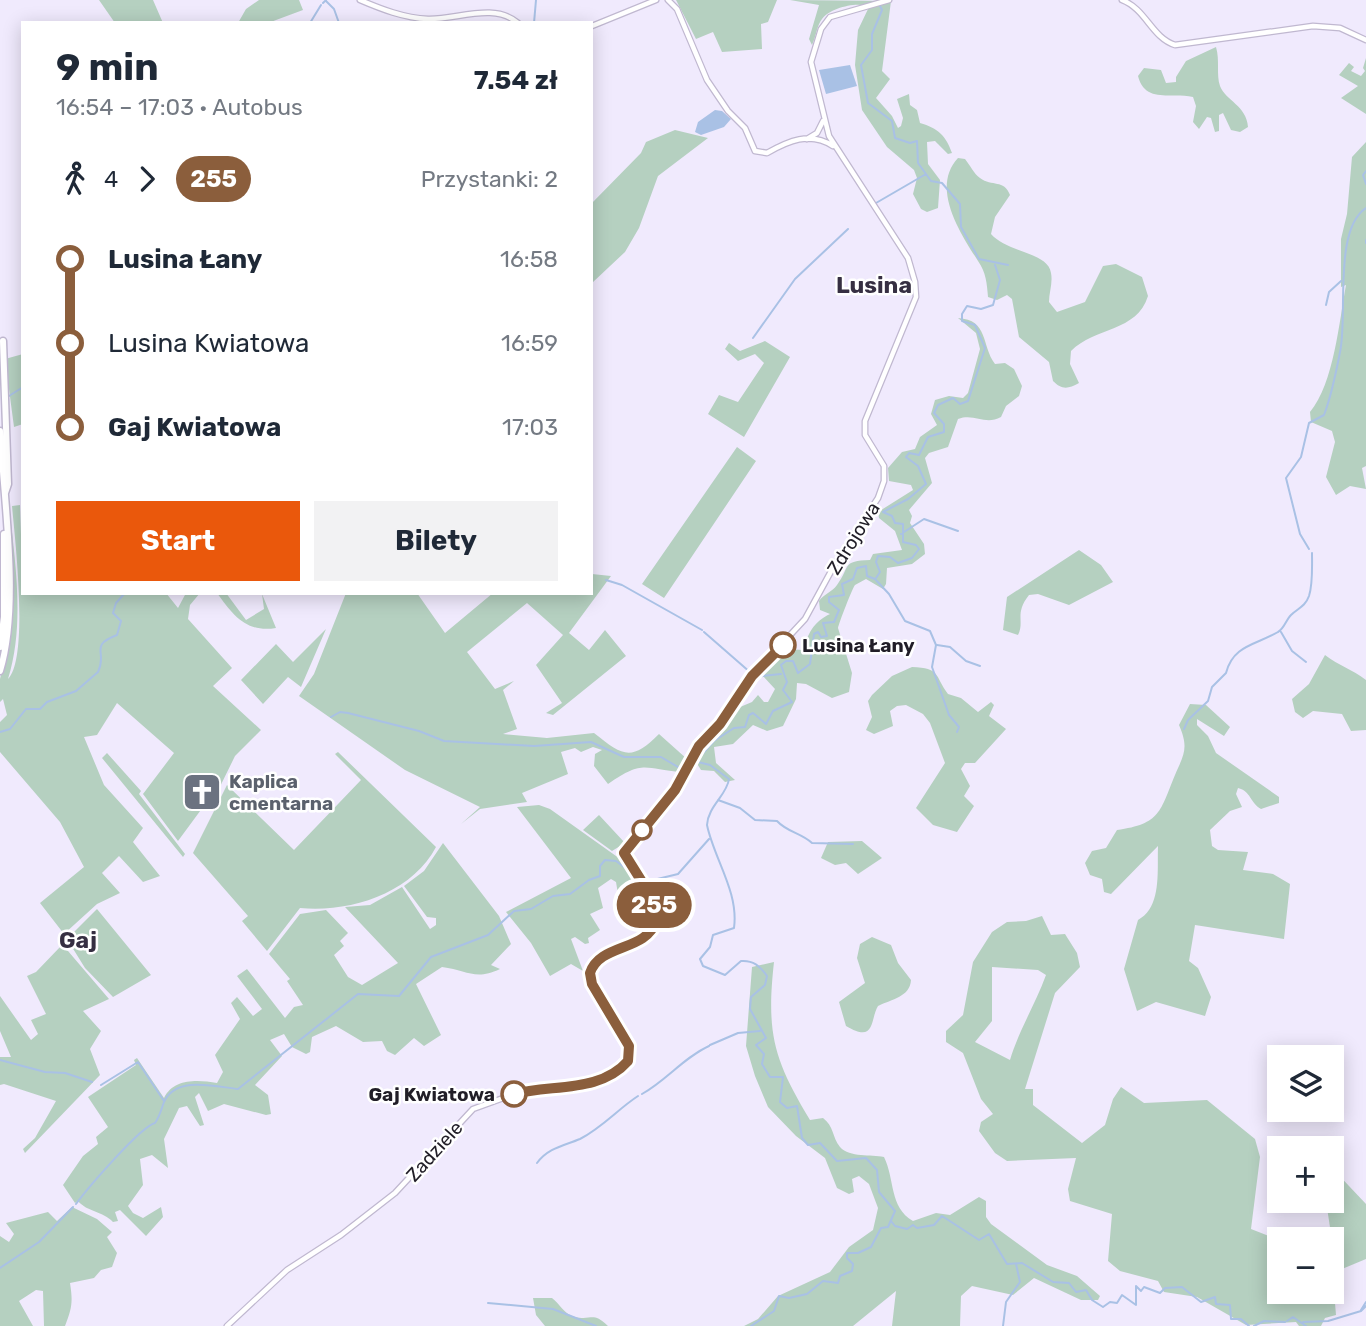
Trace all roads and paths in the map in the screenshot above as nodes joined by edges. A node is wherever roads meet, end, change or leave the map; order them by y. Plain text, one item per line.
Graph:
1 (360, 0) edge
2 (656, 0) edge
3 (668, 0) edge
4 (1122, 0) edge
5 (886, 1) edge
6 (515, 21) edge
7 (593, 26) edge
8 (1366, 40) edge
9 (824, 119) junction
10 (818, 131) junction
11 (828, 133) junction
12 (806, 139) junction
13 (822, 140) junction
14 (835, 147) junction
15 (3, 341) dead end
16 (0, 431) edge
17 (4, 498) junction
18 (5, 525) junction
19 (0, 647) edge
20 (0, 671) edge
21 (648, 824) joint
22 (228, 1326) edge

1 - 6 street
2 - 7 street
3 - 12 street
4 - 8 street
5 - 9 street, Zdrojowa
9 - 10 street
9 - 11 street, Zdrojowa
10 - 11 street
10 - 12 street
10 - 13 street
11 - 13 street
11 - 14 street, Zdrojowa
12 - 13 street
13 - 14 street, Zdrojowa
14 - 21 street, Zdrojowa
15 - 17 highway
16 - 17 highway
17 - 18 highway
18 - 19 highway
18 - 20 highway
21 - 22 street, Zadziele

